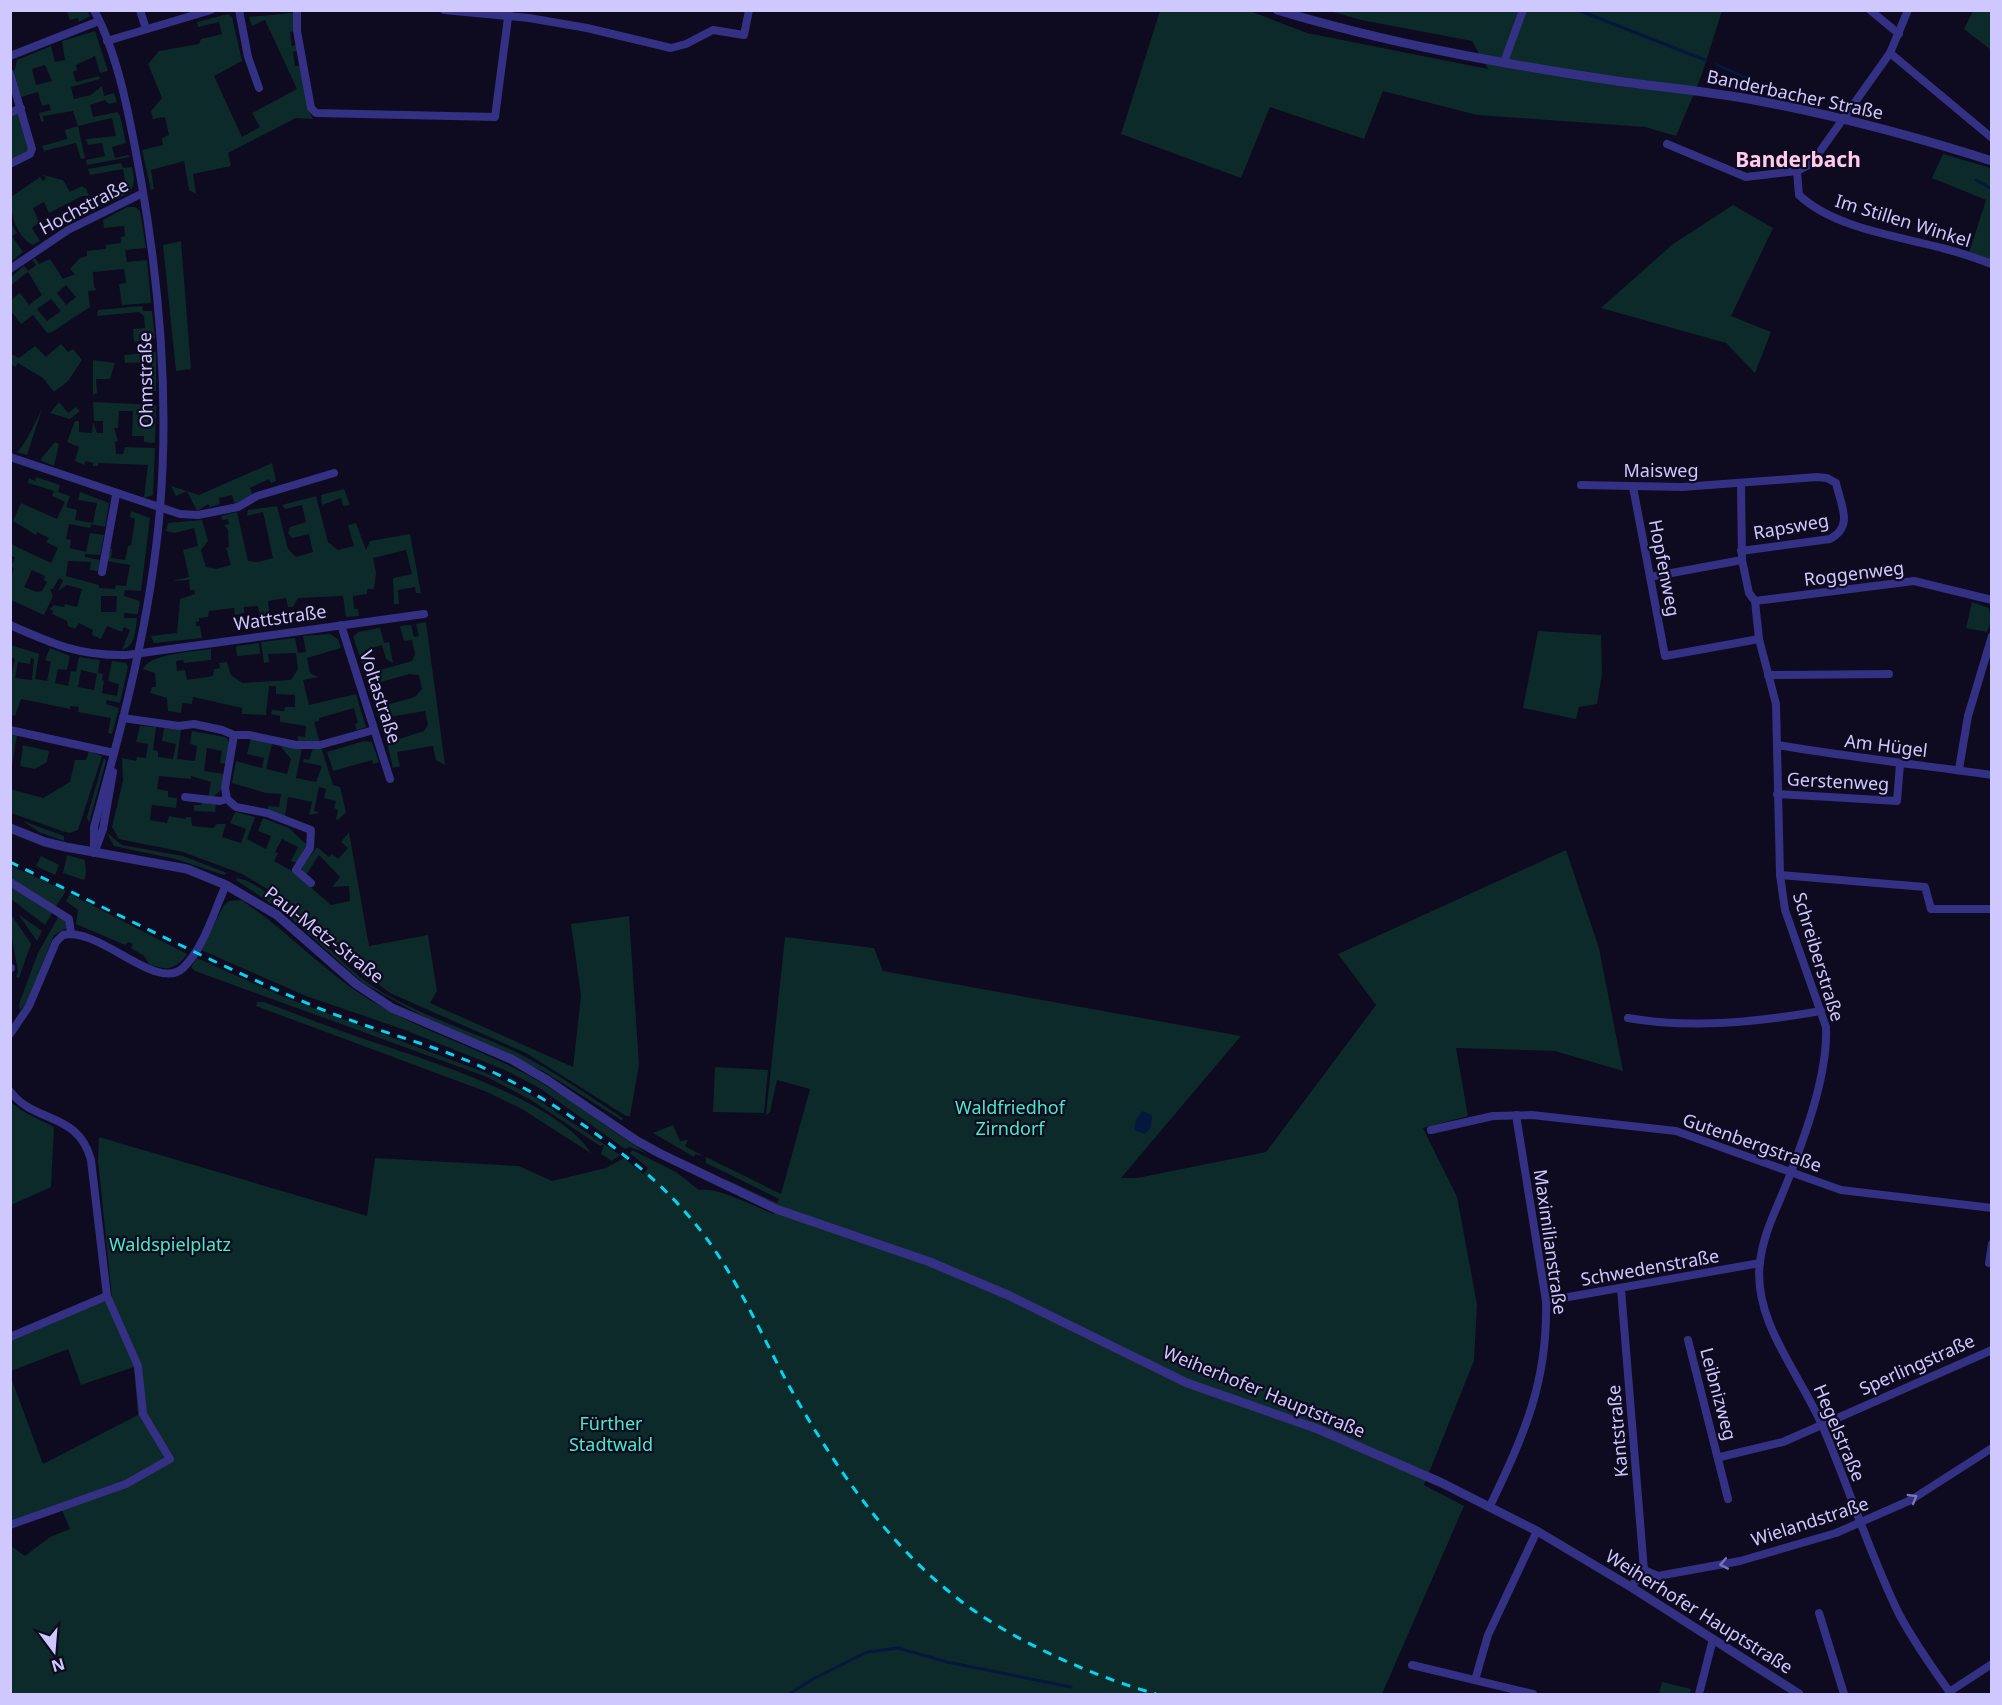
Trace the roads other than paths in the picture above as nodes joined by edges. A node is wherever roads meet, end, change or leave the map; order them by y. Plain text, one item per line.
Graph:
1 (94, 10) edge
2 (140, 10) edge
3 (211, 10) edge
4 (238, 10) edge
5 (297, 10) edge
6 (444, 10) edge
7 (749, 10) edge
8 (1277, 10) edge
9 (1523, 10) edge
10 (1870, 10) edge
11 (1908, 10) edge
12 (509, 13) edge
13 (99, 21) junction
14 (146, 29) junction
15 (1899, 34) junction
16 (107, 41) junction
17 (1890, 53) junction
18 (10, 56) edge
19 (1504, 62) junction
20 (10, 73) edge
21 (259, 88) dead end
22 (21, 108) junction
23 (10, 113) edge
24 (1841, 120) junction
25 (1992, 138) edge
26 (1667, 144) dead end
27 (1992, 161) edge
28 (10, 164) edge
29 (1797, 171) junction
30 (143, 194) junction
31 (1992, 264) edge
32 (10, 269) edge
33 (10, 458) edge
34 (334, 473) dead end
35 (1741, 484) junction
36 (1581, 485) dead end
37 (1633, 487) junction
38 (116, 495) junction
39 (160, 509) junction
40 (1741, 551) junction
41 (1742, 560) junction
42 (102, 573) dead end
43 (1650, 577) junction
44 (1992, 600) edge
45 (1755, 601) junction
46 (424, 614) dead end
47 (10, 625) edge
48 (341, 625) junction
49 (1992, 636) edge
50 (1759, 639) junction
51 (139, 652) junction
52 (1889, 674) dead end
53 (1768, 675) junction
54 (123, 718) junction
55 (10, 729) edge
56 (374, 730) junction
57 (234, 735) junction
58 (1778, 746) junction
59 (114, 753) junction
60 (1900, 765) junction
61 (1959, 769) junction
62 (1992, 774) edge
63 (390, 779) dead end
64 (1777, 794) junction
65 (185, 797) dead end
66 (226, 799) junction
67 (10, 828) edge
68 (94, 853) junction
69 (1780, 875) junction
70 (10, 882) edge
71 (311, 883) dead end
72 (226, 885) junction
73 (1992, 909) edge
74 (71, 933) junction
75 (1821, 1011) junction
76 (1628, 1018) dead end
77 (10, 1034) edge
78 (10, 1091) edge
79 (1516, 1115) junction
80 (1431, 1130) dead end
81 (661, 1154) joint
82 (1791, 1173) junction
83 (1992, 1208) edge
84 (1992, 1244) edge
85 (1760, 1263) junction
86 (1989, 1263) dead end
87 (1621, 1288) junction
88 (107, 1296) junction
89 (1546, 1301) junction
90 (10, 1337) edge
91 (1688, 1340) dead end
92 (1992, 1350) edge
93 (1822, 1425) junction
94 (1992, 1448) edge
95 (1720, 1457) junction
96 (1728, 1499) dead end
97 (1490, 1506) junction
98 (1861, 1523) junction
99 (10, 1525) edge
100 (1538, 1531) junction
101 (1644, 1570) junction
102 (1631, 1587) junction
103 (1819, 1613) dead end
104 (1713, 1639) junction
105 (1992, 1664) edge
106 (1412, 1665) dead end
107 (1475, 1680) junction
108 (1950, 1693) edge
109 (1533, 1695) edge
110 (1699, 1695) edge
111 (1799, 1695) edge
112 (1844, 1695) edge

1 - 13 street, Ohmstraße
2 - 14 street
3 - 14 street
4 - 21 street
5 - 12 street
6 - 12 street
7 - 12 street
8 - 19 street, Banderbacher Straße
9 - 19 street
10 - 15 street
11 - 15 street
13 - 16 street, Ohmstraße
13 - 18 street
14 - 16 street
15 - 17 street
16 - 30 street, Ohmstraße
17 - 24 street
17 - 25 street
19 - 24 street, Banderbacher Straße
20 - 22 street
22 - 23 street
22 - 28 street
24 - 27 street, Banderbacher Straße
24 - 29 street
26 - 29 street
29 - 31 street, Im Stillen Winkel
30 - 32 street, Hochstraße
30 - 39 street, Ohmstraße
33 - 38 street
34 - 39 street
35 - 37 street, Maisweg
35 - 40 street, Schreiberstraße
35 - 40 street, Rapsweg
36 - 37 street, Maisweg
37 - 43 street, Hopfenweg
38 - 39 street
38 - 42 street
39 - 51 street, Ohmstraße
40 - 41 street, Schreiberstraße
41 - 43 street
41 - 45 street, Schreiberstraße
43 - 50 street, Hopfenweg
44 - 45 street, Roggenweg
45 - 50 street, Schreiberstraße
46 - 48 street, Wattstraße
47 - 51 street, Wattstraße
48 - 51 street, Wattstraße
48 - 56 street, Voltastraße
49 - 61 street
50 - 53 street, Schreiberstraße
51 - 54 street, Ohmstraße
52 - 53 street
53 - 58 street, Schreiberstraße
54 - 57 street
54 - 59 street, Ohmstraße
55 - 59 street
56 - 57 street
56 - 63 street, Voltastraße
57 - 66 street
58 - 60 street, Am Hügel
58 - 64 street, Schreiberstraße
59 - 68 street, Ohmstraße
60 - 61 street, Am Hügel
60 - 64 street, Gerstenweg
61 - 62 street, Am Hügel
64 - 69 street, Schreiberstraße
65 - 66 street
66 - 71 street
67 - 68 street, Paul-Metz-Straße
68 - 72 street, Paul-Metz-Straße
69 - 73 street
69 - 75 street, Schreiberstraße
70 - 74 street
72 - 74 street
72 - 81 street, Paul-Metz-Straße
74 - 77 street
75 - 76 street
75 - 82 street, Schreiberstraße
78 - 88 street
79 - 80 street, Gutenbergstraße
79 - 82 street, Gutenbergstraße
79 - 89 street, Maximilianstraße
81 - 97 street, Weiherhofer Hauptstraße
82 - 83 street, Gutenbergstraße
82 - 85 street, Hegelstraße
84 - 86 street
85 - 87 street, Schwedenstraße
85 - 93 street, Hegelstraße
87 - 89 street, Schwedenstraße
87 - 101 street, Kantstraße
88 - 90 street
88 - 99 street
89 - 97 street, Maximilianstraße
91 - 95 street, Leibnizweg
92 - 93 street, Sperlingstraße
93 - 95 street, Leibnizweg
93 - 98 street, Hegelstraße
98 -> 94 street, Wielandstraße
95 - 96 street, Leibnizweg
97 - 100 street, Weiherhofer Hauptstraße
98 -> 101 street, Wielandstraße
98 - 108 street, Hegelstraße
100 - 102 street, Weiherhofer Hauptstraße
100 - 107 street
101 - 102 street
102 - 104 street, Weiherhofer Hauptstraße
103 - 112 street
104 - 110 street
104 - 111 street, Weiherhofer Hauptstraße
105 - 108 street
106 - 107 street
107 - 109 street

